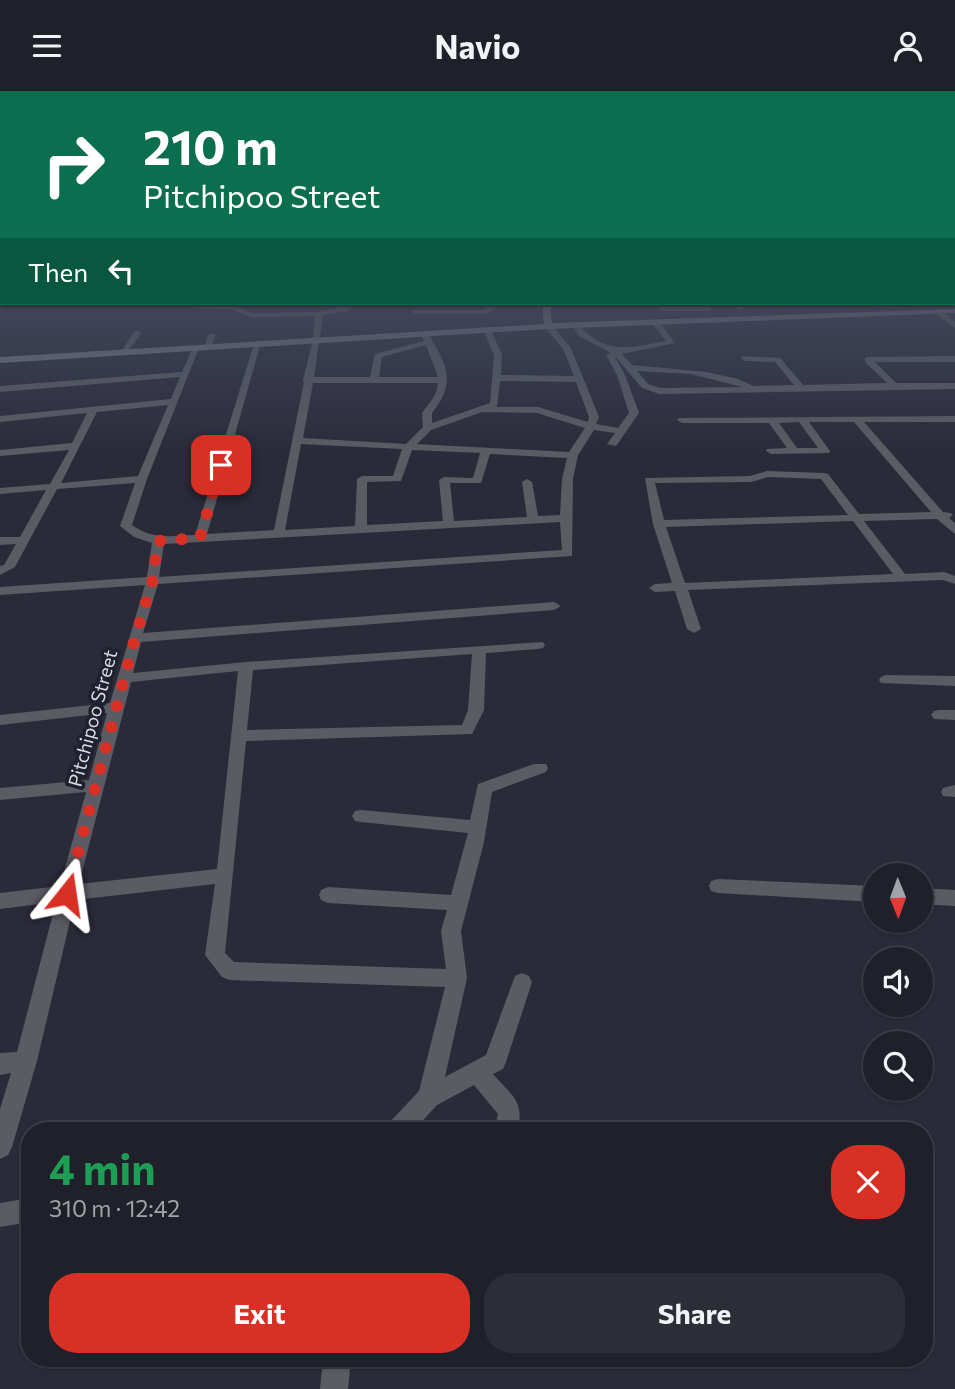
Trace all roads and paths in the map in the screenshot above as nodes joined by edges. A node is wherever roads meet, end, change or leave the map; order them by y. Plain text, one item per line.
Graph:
1 (134, 338) edge
2 (210, 338) edge
3 (426, 338) junction
4 (490, 338) edge
5 (558, 338) edge
6 (588, 338) edge
7 (667, 338) edge
8 (317, 340) junction
9 (258, 344) junction
10 (202, 347) junction
11 (612, 351) junction
12 (122, 352) junction
13 (745, 358) dead end
14 (955, 359) edge
15 (0, 360) edge
16 (631, 368) junction
17 (185, 374) junction
18 (497, 378) junction
19 (579, 379) junction
20 (307, 380) junction
21 (374, 380) junction
22 (441, 380) junction
23 (894, 386) junction
24 (955, 386) edge
25 (801, 388) junction
26 (0, 389) edge
27 (758, 389) junction
28 (173, 403) junction
29 (93, 410) junction
30 (481, 410) junction
31 (0, 419) edge
32 (856, 419) junction
33 (955, 419) edge
34 (682, 420) dead end
35 (772, 420) junction
36 (803, 420) junction
37 (590, 426) junction
38 (428, 428) junction
39 (620, 431) junction
40 (296, 441) junction
41 (612, 444) dead end
42 (76, 446) junction
43 (408, 447) junction
44 (486, 450) junction
45 (771, 451) dead end
46 (794, 451) junction
47 (0, 453) edge
48 (573, 455) junction
49 (142, 479) junction
50 (527, 482) dead end
51 (55, 485) junction
52 (0, 491) edge
53 (940, 515) junction
54 (955, 515) edge
55 (855, 517) junction
56 (565, 518) junction
57 (533, 520) junction
58 (449, 524) junction
59 (659, 524) junction
60 (361, 529) junction
61 (955, 530) edge
62 (279, 533) junction
63 (200, 538) junction
64 (23, 540) junction
65 (0, 541) edge
66 (158, 541) junction
67 (0, 572) edge
68 (902, 578) junction
69 (955, 580) edge
70 (152, 583) junction
71 (679, 587) junction
72 (655, 588) dead end
73 (0, 591) edge
74 (554, 606) dead end
75 (694, 629) dead end
76 (135, 638) junction
77 (538, 645) dead end
78 (479, 649) junction
79 (246, 666) junction
80 (124, 678) junction
81 (886, 680) dead end
82 (955, 681) edge
83 (118, 707) junction
84 (939, 715) dead end
85 (955, 715) edge
86 (0, 720) edge
87 (239, 736) junction
88 (540, 768) dead end
89 (96, 785) junction
90 (0, 794) edge
91 (361, 816) dead end
92 (478, 827) junction
93 (225, 875) junction
94 (718, 886) dead end
95 (863, 893) edge
96 (67, 894) junction
97 (328, 895) dead end
98 (933, 897) edge
99 (955, 898) edge
100 (0, 901) edge
101 (459, 903) junction
102 (457, 978) junction
103 (522, 982) dead end
104 (26, 1061) junction
105 (0, 1065) edge
106 (477, 1072) junction
107 (429, 1097) junction
108 (405, 1122) edge
109 (508, 1122) edge
110 (0, 1147) edge
111 (21, 1212) edge
112 (0, 1216) edge
113 (336, 1367) edge
114 (334, 1389) edge

1 - 12 street
2 - 10 street
3 - 8 street
3 - 21 street
3 - 22 street
4 - 18 street
5 - 19 street
6 - 11 street
7 - 11 street
8 - 9 street
8 - 20 street
9 - 10 street
9 - 63 street
10 - 12 street
10 - 17 street
11 - 16 street
11 - 39 street
12 - 15 street
13 - 25 street
14 - 23 street
16 - 27 street
16 - 27 street
17 - 26 street
17 - 28 street
18 - 19 street
18 - 30 street
19 - 37 street
20 - 21 street
20 - 40 street
21 - 22 street
22 - 38 street
23 - 24 street
23 - 25 street
25 - 27 street
28 - 29 street
28 - 49 street
29 - 31 street
29 - 42 street
30 - 37 street
30 - 38 street
32 - 33 street
32 - 36 street
32 - 53 street
34 - 35 street
35 - 36 street
35 - 46 street
36 - 46 street
37 - 39 street
37 - 48 street
38 - 43 street
39 - 41 street
40 - 43 street
40 - 62 street
42 - 47 street
42 - 51 street
43 - 44 street
43 - 60 street
44 - 48 street
44 - 58 street
45 - 46 street
48 - 56 street
49 - 51 street
49 - 66 street
50 - 57 street
51 - 52 street
51 - 64 street
53 - 54 street
53 - 55 street
53 - 61 street
55 - 59 street
55 - 59 street
55 - 68 street
56 - 57 street
56 - 70 street
57 - 58 street
58 - 60 street
59 - 71 street
60 - 62 street
62 - 63 street
63 - 66 street
64 - 65 street
64 - 67 street
66 - 70 street, Pitchipoo Street
68 - 69 street
68 - 71 street
70 - 73 street
70 - 76 street, Pitchipoo Street
71 - 72 street
71 - 75 street
74 - 76 street
76 - 80 street, Pitchipoo Street
77 - 78 street
78 - 79 street
78 - 87 street
79 - 80 street
79 - 87 street
80 - 83 street, Pitchipoo Street
81 - 82 street
83 - 86 street
83 - 89 street, Pitchipoo Street
84 - 85 street
87 - 93 street
88 - 92 street
89 - 90 street
89 - 96 street, Pitchipoo Street
91 - 92 street
92 - 101 street
93 - 96 street
93 - 102 street
94 - 95 street
96 - 100 street
96 - 104 street, Pitchipoo Street
97 - 101 street
98 - 99 street
101 - 102 street
102 - 107 street
103 - 106 street
104 - 105 street
104 - 110 street, Pitchipoo Street
106 - 107 street
106 - 109 street
107 - 108 street
111 - 112 street
113 - 114 street

